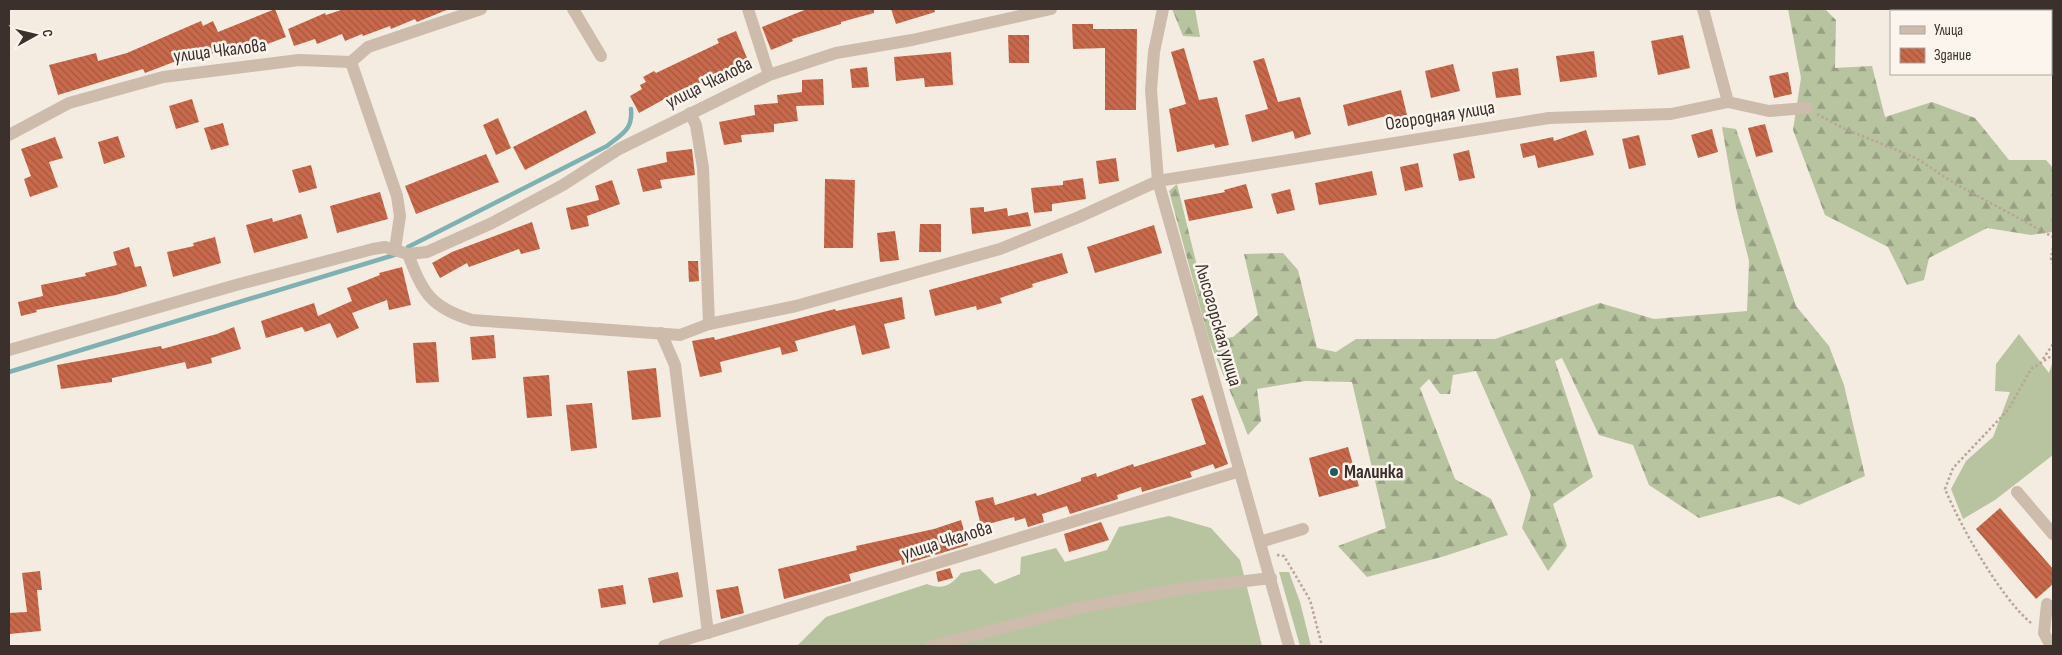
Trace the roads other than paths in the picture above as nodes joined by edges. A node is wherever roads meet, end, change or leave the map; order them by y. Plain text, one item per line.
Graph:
1 (481, 9) edge
2 (573, 9) edge
3 (748, 9) edge
4 (1051, 9) edge
5 (1164, 9) edge
6 (1703, 9) edge
7 (601, 56) dead end
8 (351, 62) junction
9 (769, 75) junction
10 (1728, 102) junction
11 (1807, 108) road end
12 (690, 113) junction
13 (9, 135) edge
14 (1158, 181) junction
15 (395, 249) junction
16 (408, 254) junction
17 (709, 324) junction
18 (661, 333) junction
19 (9, 350) edge
20 (1240, 471) junction
21 (2017, 492) dead end
22 (1303, 529) dead end
23 (2053, 534) edge
24 (1260, 542) junction
25 (1270, 578) junction
26 (2046, 604) dead end
27 (708, 633) junction
28 (664, 646) edge
29 (931, 646) edge
30 (1289, 646) edge
31 (2051, 646) edge

1 - 8 street
2 - 7 street
3 - 9 street
4 - 9 street, улица Чкалова
5 - 14 street, Лысогорская улица
6 - 10 street
8 - 13 street, улица Чкалова
8 - 15 street
9 - 12 street, улица Чкалова
10 - 11 street
10 - 14 street, Огородная улица
12 - 16 street, улица Чкалова
12 - 17 street
14 - 17 street, Огородная улица
14 - 20 street, Лысогорская улица
15 - 16 street
15 - 19 street
16 - 18 street
17 - 18 street, Огородная улица
18 - 27 street
20 - 24 street, Лысогорская улица
20 - 27 street, улица Чкалова
21 - 23 street
22 - 24 street
24 - 25 street, Лысогорская улица
25 - 29 street
25 - 30 street, Лысогорская улица
26 - 31 street
27 - 28 street, улица Чкалова

